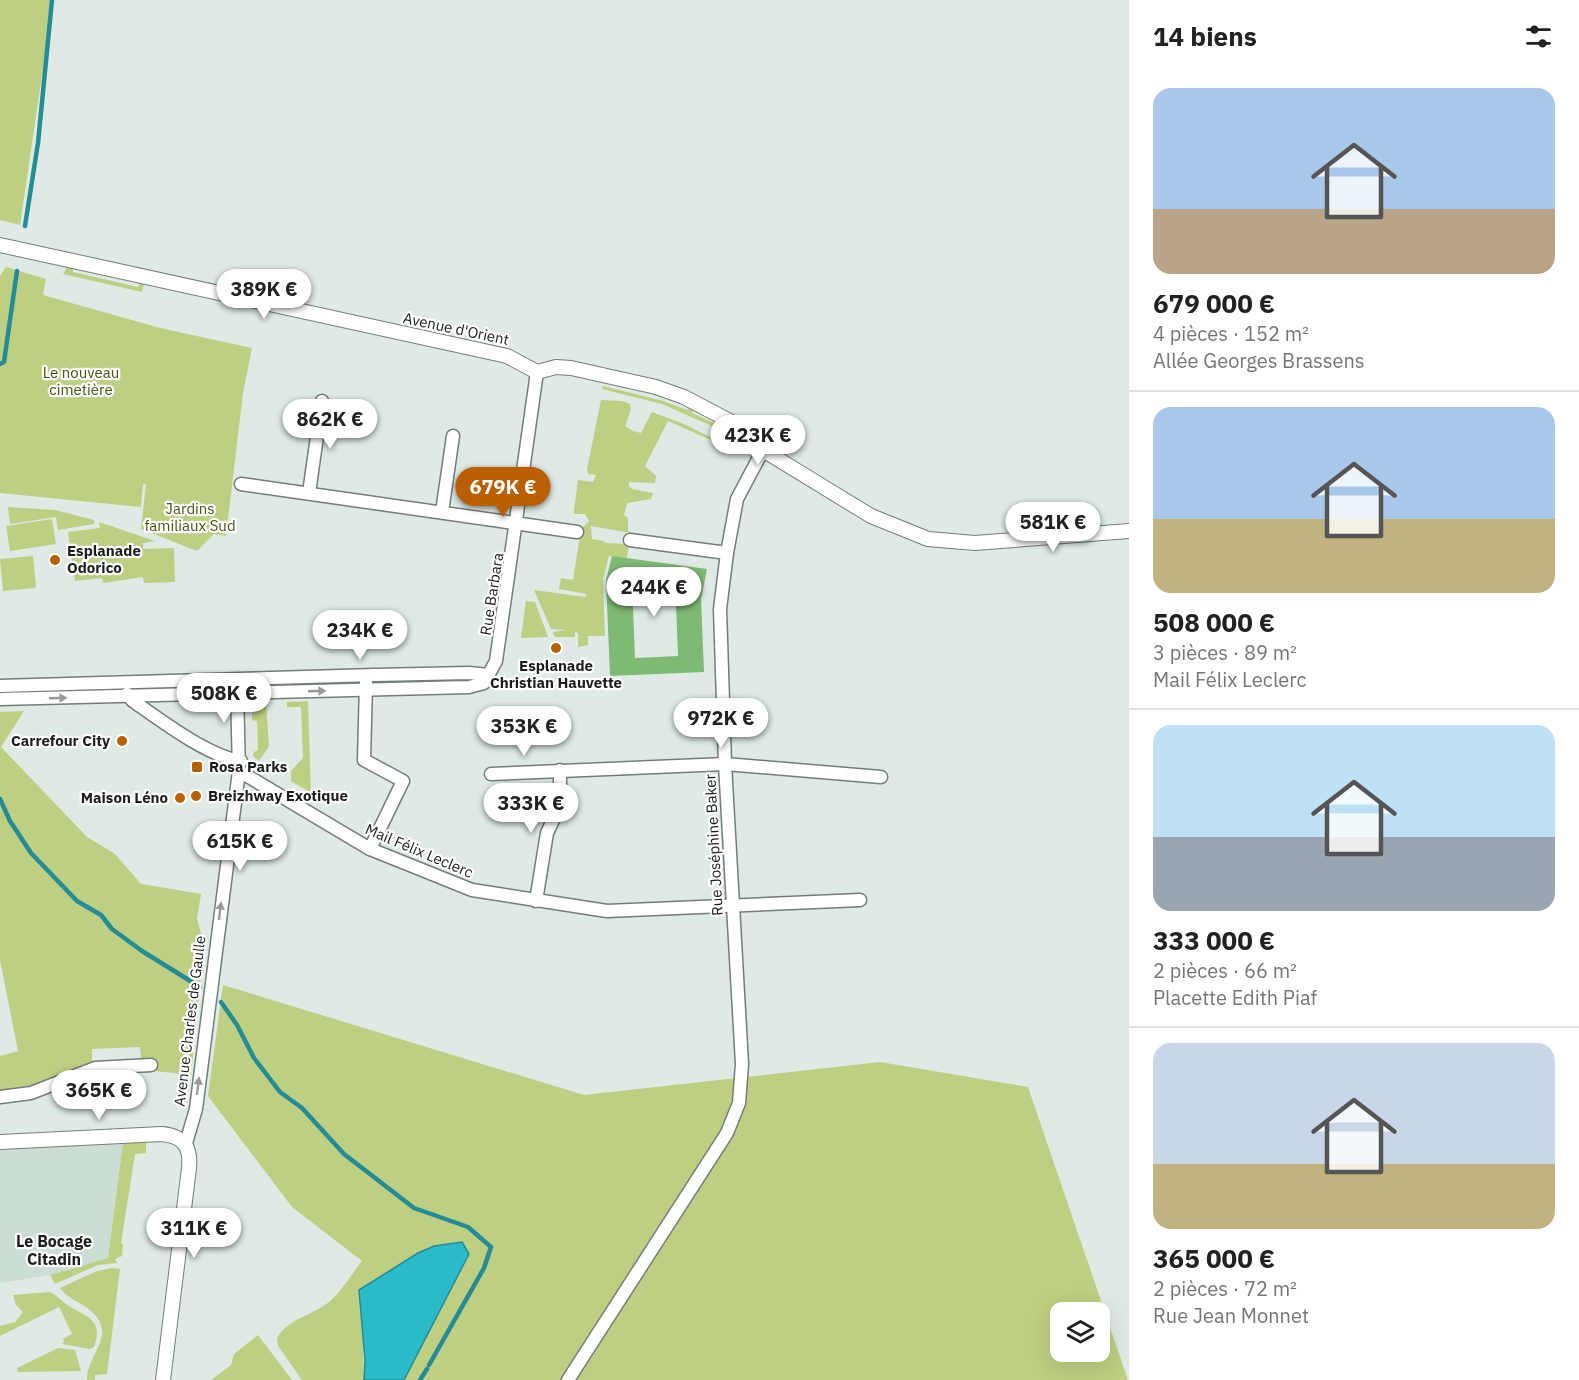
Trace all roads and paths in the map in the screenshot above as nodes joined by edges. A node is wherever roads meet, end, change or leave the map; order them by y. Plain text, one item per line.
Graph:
1 (0, 245) edge
2 (537, 372) junction
3 (322, 401) dead end
4 (453, 436) dead end
5 (763, 450) junction
6 (241, 484) dead end
7 (309, 493) junction
8 (442, 512) junction
9 (518, 523) junction
10 (1129, 531) edge
11 (577, 532) dead end
12 (630, 540) dead end
13 (727, 553) junction
14 (366, 675) junction
15 (488, 675) junction
16 (230, 680) junction
17 (119, 683) junction
18 (0, 686) edge
19 (366, 689) junction
20 (237, 692) junction
21 (128, 696) junction
22 (0, 699) edge
23 (725, 764) junction
24 (240, 766) junction
25 (560, 770) junction
26 (491, 774) dead end
27 (881, 777) dead end
28 (370, 849) junction
29 (860, 900) dead end
30 (536, 902) junction
31 (733, 907) junction
32 (152, 1065) dead end
33 (0, 1097) edge
34 (0, 1142) edge
35 (186, 1143) junction
36 (163, 1380) edge
37 (568, 1380) edge

1 - 2 street, Avenue d'Orient
2 - 5 street
2 - 9 street, Rue Barbara
3 - 7 street
4 - 8 street
5 - 10 street
5 - 13 street, Rue Joséphine Baker
6 - 7 street
7 - 8 street
8 - 9 street
9 - 11 street
9 - 15 street, Rue Barbara
12 - 13 street
13 - 23 street, Rue Joséphine Baker
14 - 15 street
14 - 16 street
14 - 19 street
15 - 19 street
16 - 17 street
16 - 20 street
17 - 18 street
17 - 21 street, Mail Félix Leclerc
20 -> 19 street
19 - 28 street
20 - 21 street
20 - 24 street
22 -> 21 street
21 - 24 street, Mail Félix Leclerc
23 - 25 street
23 - 27 street
23 - 31 street, Rue Joséphine Baker
24 - 28 street, Mail Félix Leclerc
35 -> 24 street, Avenue Charles de Gaulle
25 - 26 street
25 - 30 street
28 - 30 street, Mail Félix Leclerc
29 - 31 street, Mail Félix Leclerc
30 - 31 street, Mail Félix Leclerc
31 - 37 street, Rue Joséphine Baker
32 - 33 street
34 - 35 street
35 - 36 street, Avenue Charles de Gaulle

